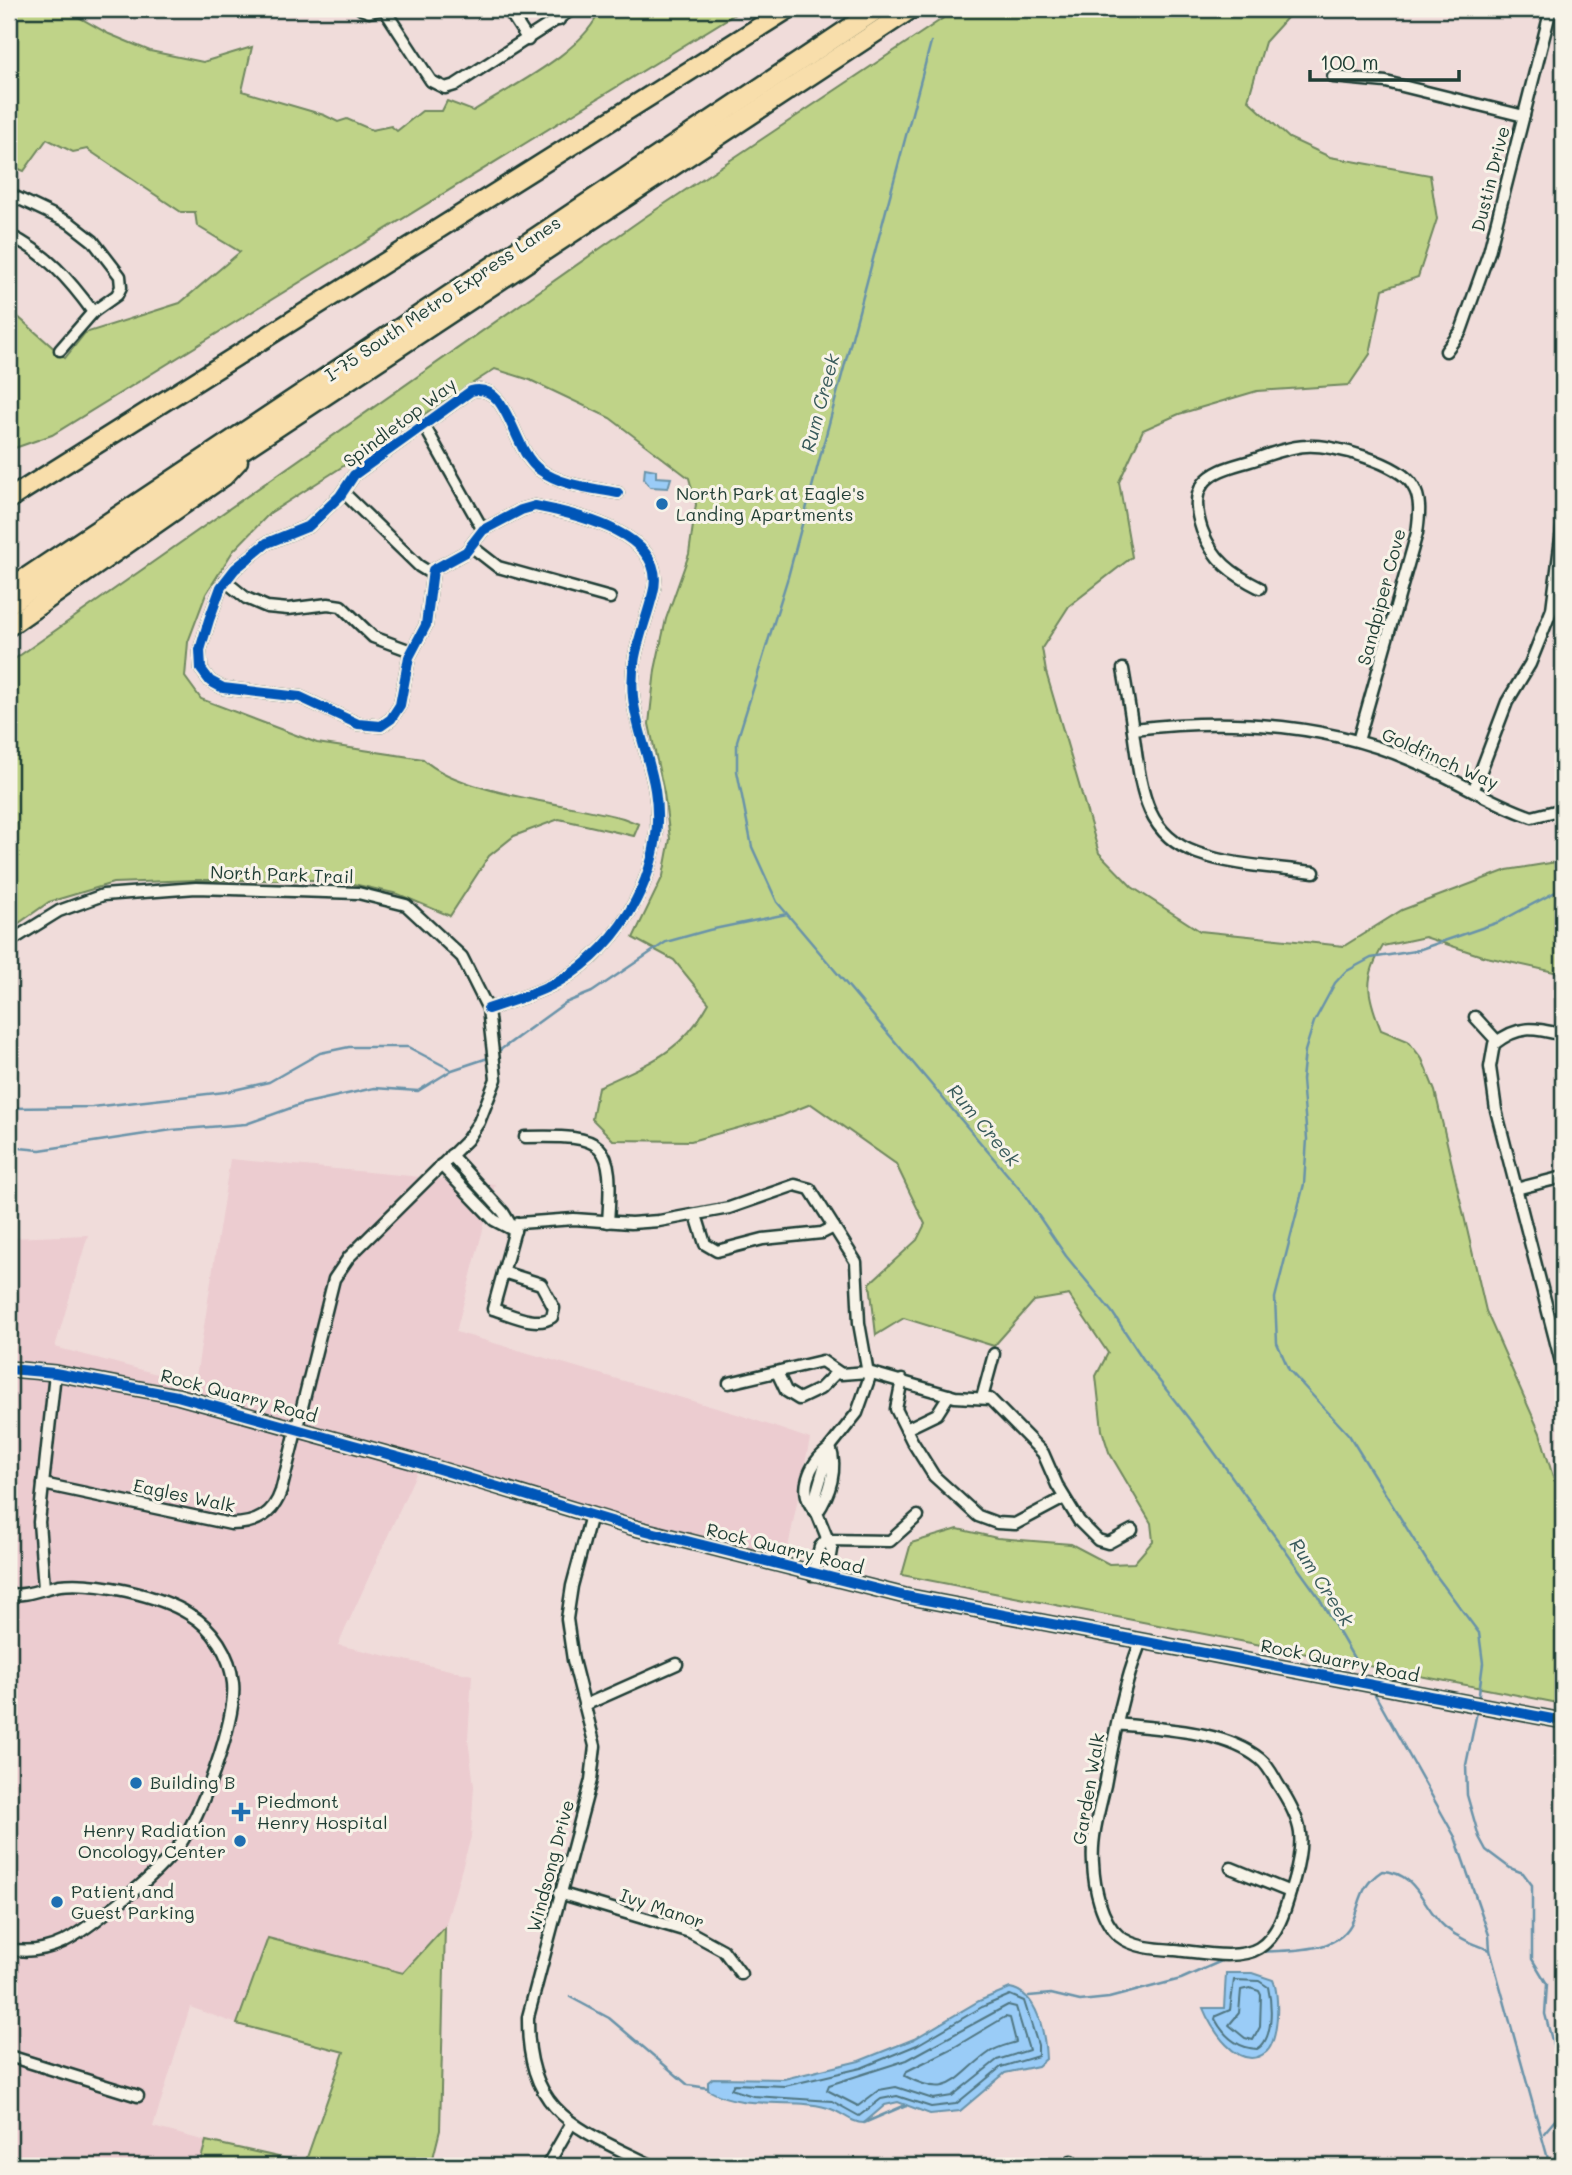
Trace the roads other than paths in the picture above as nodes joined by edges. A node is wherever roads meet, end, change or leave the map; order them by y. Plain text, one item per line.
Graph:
1 (360, 9) edge
2 (384, 9) edge
3 (508, 9) edge
4 (551, 9) edge
5 (573, 9) edge
6 (788, 9) edge
7 (878, 9) edge
8 (911, 9) edge
9 (1551, 9) edge
10 (559, 20) junction
11 (527, 40) junction
12 (1333, 77) dead end
13 (1524, 116) junction
14 (9, 194) edge
15 (9, 235) edge
16 (93, 312) junction
17 (60, 350) dead end
18 (1446, 351) dead end
19 (425, 427) junction
20 (259, 438) junction
21 (343, 492) junction
22 (618, 493) dead end
23 (9, 499) edge
24 (1563, 522) edge
25 (483, 530) junction
26 (471, 546) junction
27 (432, 574) junction
28 (225, 581) junction
29 (1260, 587) dead end
30 (9, 589) edge
31 (610, 598) dead end
32 (9, 604) edge
33 (9, 626) edge
34 (411, 652) junction
35 (1123, 669) dead end
36 (1133, 729) junction
37 (1358, 741) junction
38 (1474, 789) junction
39 (1563, 809) edge
40 (1314, 872) dead end
41 (9, 942) edge
42 (488, 1009) junction
43 (1475, 1017) dead end
44 (1563, 1035) edge
45 (1497, 1041) junction
46 (525, 1137) dead end
47 (452, 1155) junction
48 (442, 1164) junction
49 (1563, 1177) edge
50 (1516, 1189) junction
51 (696, 1215) junction
52 (608, 1222) junction
53 (834, 1227) junction
54 (515, 1231) junction
55 (503, 1272) junction
56 (995, 1354) dead end
57 (9, 1369) edge
58 (1563, 1370) edge
59 (777, 1372) junction
60 (837, 1372) junction
61 (868, 1372) junction
62 (55, 1373) junction
63 (902, 1380) junction
64 (729, 1383) dead end
65 (949, 1395) junction
66 (982, 1398) junction
67 (296, 1428) junction
68 (906, 1429) junction
69 (830, 1447) junction
70 (43, 1484) junction
71 (1064, 1498) junction
72 (817, 1513) junction
73 (591, 1515) junction
74 (918, 1516) dead end
75 (1132, 1530) dead end
76 (826, 1540) junction
77 (812, 1575) junction
78 (827, 1578) junction
79 (44, 1588) junction
80 (9, 1594) edge
81 (1141, 1641) junction
82 (677, 1664) dead end
83 (585, 1705) junction
84 (1563, 1721) edge
85 (1117, 1724) junction
86 (1231, 1868) dead end
87 (1290, 1892) junction
88 (559, 1893) junction
89 (9, 1949) edge
90 (741, 1974) dead end
91 (9, 2056) edge
92 (138, 2096) dead end
93 (571, 2124) junction
94 (547, 2166) edge
95 (653, 2166) edge

1 - 2 street
2 - 11 street
3 - 11 street
4 - 10 street
5 - 10 street
6 - 23 highway
7 - 30 highway, I-75 South Metro Express Lanes
8 - 20 highway
9 - 13 street, Dustin Drive
10 - 11 street
12 - 13 street
13 - 18 street, Dustin Drive
14 - 16 street
15 - 16 street
16 - 17 street
19 - 21 street, Spindletop Way
19 - 22 street, Spindletop Way
19 - 25 street, Spindletop Way
20 - 32 highway
20 - 33 highway
21 - 27 street, Spindletop Way
21 - 28 street, Spindletop Way
24 - 38 street
25 - 26 street
25 - 42 street
26 - 27 street
26 - 31 street
27 - 34 street, Spindletop Way
28 - 34 street
28 - 34 street, Spindletop Way
29 - 37 street, Sandpiper Cove
35 - 36 street
36 - 37 street, Goldfinch Way
36 - 40 street
37 - 38 street, Goldfinch Way
38 - 39 street, Goldfinch Way
41 - 42 street, North Park Trail
42 - 47 street, North Park Trail
43 - 45 street
44 - 45 street
45 - 50 street
46 - 52 street
47 - 48 street, North Park Trail
47 - 54 street
48 - 54 street
48 - 67 street, North Park Trail
49 - 50 street
50 - 58 street
51 - 52 street
51 - 53 street
51 - 53 street
52 - 54 street
53 - 61 street
54 - 55 street
55 - 55 street
56 - 66 street
57 - 62 street, Rock Quarry Road
59 - 60 street
59 - 60 street
59 - 64 street
60 - 61 street
61 - 63 street
61 - 69 street
62 - 67 street, Rock Quarry Road
62 - 70 street
63 - 65 street
63 - 68 street
65 - 66 street
65 - 68 street
66 - 71 street
67 - 70 street, Eagles Walk
67 - 73 street, Rock Quarry Road
68 - 71 street
69 - 72 street
69 - 72 street
70 - 79 street
71 - 75 street
72 - 76 street
73 - 77 street, Rock Quarry Road
73 - 83 street, Windsong Drive
74 - 76 street
76 - 77 street
76 - 78 street
77 - 78 street, Rock Quarry Road
78 - 81 street, Rock Quarry Road
79 - 80 street
79 - 89 street
81 - 84 street, Rock Quarry Road
81 - 85 street, Garden Walk
82 - 83 street
83 - 88 street, Windsong Drive
85 - 87 street, Garden Walk
85 - 87 street, Garden Walk
86 - 87 street
88 - 90 street, Ivy Manor
88 - 93 street, Windsong Drive
91 - 92 street
93 - 94 street
93 - 95 street, Windsong Drive

